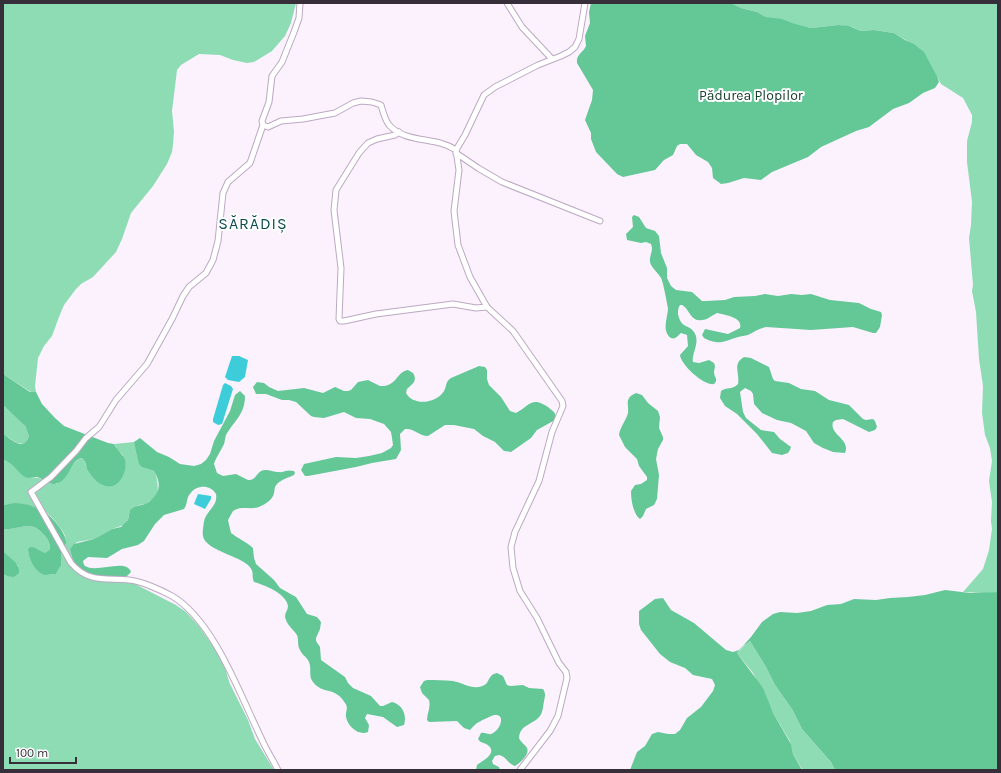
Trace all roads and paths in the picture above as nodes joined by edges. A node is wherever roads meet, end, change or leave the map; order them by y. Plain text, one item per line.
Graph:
1 (300, 3) edge
2 (507, 3) edge
3 (585, 3) edge
4 (552, 59) junction
5 (263, 125) junction
6 (399, 132) junction
7 (456, 152) junction
8 (600, 220) dead end
9 (487, 307) junction
10 (278, 770) edge
11 (520, 770) edge

1 - 5 street
2 - 4 street
3 - 4 street
4 - 7 street
5 - 6 street
5 - 10 street
6 - 7 street
6 - 9 street
7 - 8 street
7 - 9 street
9 - 11 street

